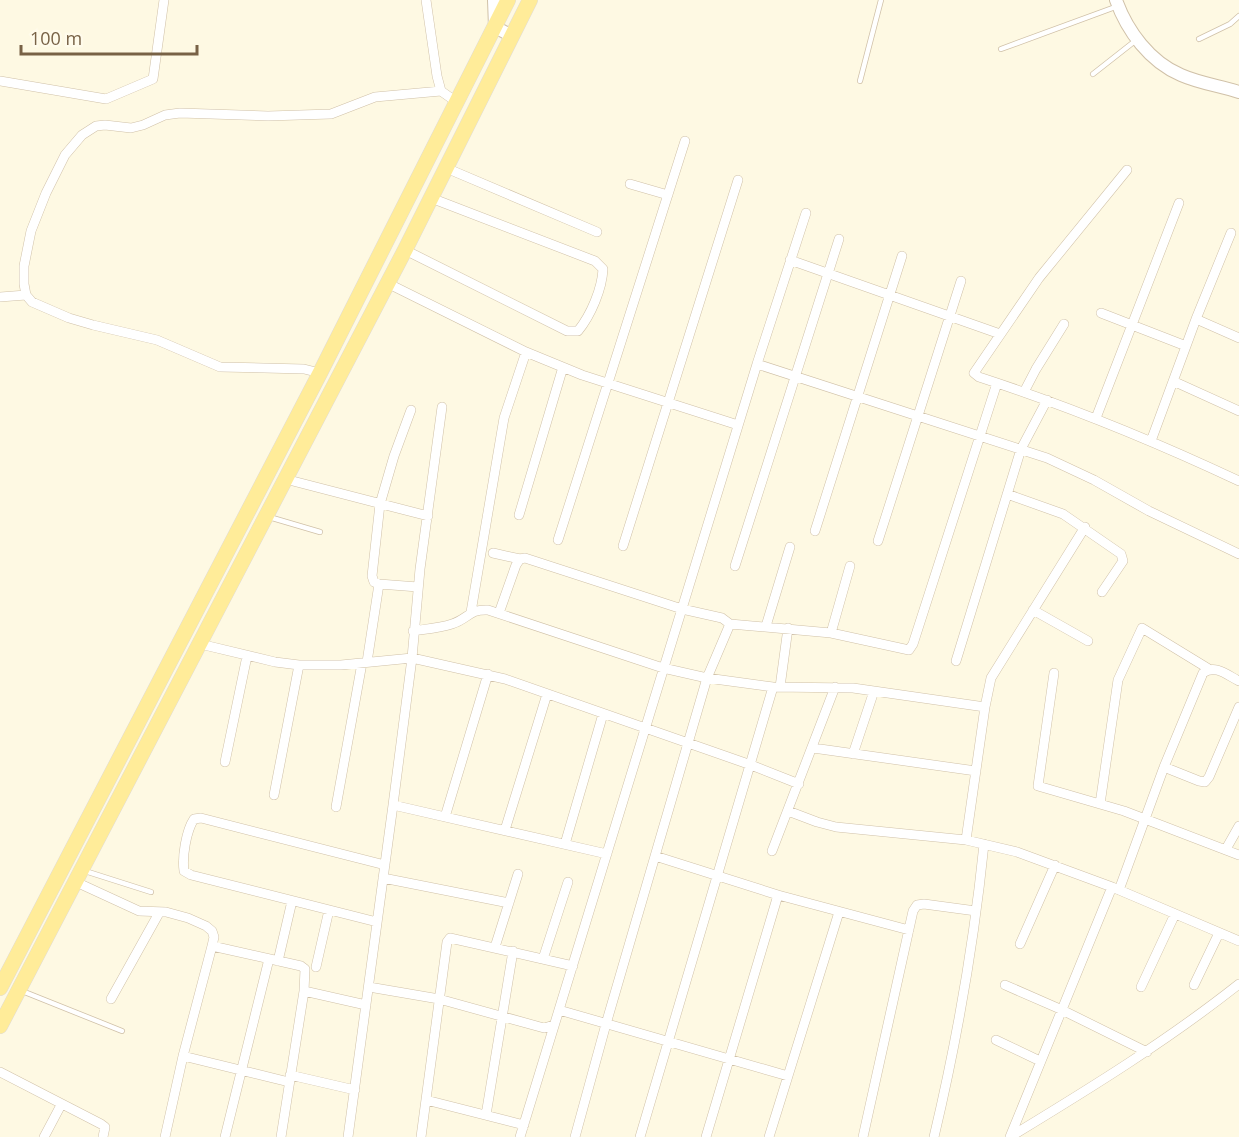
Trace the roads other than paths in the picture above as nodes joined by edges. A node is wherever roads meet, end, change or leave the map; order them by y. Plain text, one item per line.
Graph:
1 (164, 0) edge
2 (426, 0) edge
3 (494, 0) edge
4 (508, 0) edge
5 (530, 0) edge
6 (881, 0) edge
7 (1117, 3) edge
8 (1239, 16) edge
9 (495, 27) junction
10 (512, 36) junction
11 (1198, 39) dead end
12 (1138, 40) junction
13 (1001, 49) dead end
14 (1093, 74) dead end
15 (0, 81) edge
16 (860, 81) dead end
17 (441, 91) junction
18 (1239, 92) edge
19 (458, 103) junction
20 (685, 141) dead end
21 (446, 168) junction
22 (1127, 170) dead end
23 (738, 180) dead end
24 (630, 184) dead end
25 (668, 195) junction
26 (431, 198) junction
27 (1179, 203) dead end
28 (806, 213) dead end
29 (597, 232) dead end
30 (1231, 233) dead end
31 (839, 239) dead end
32 (405, 250) junction
33 (902, 256) dead end
34 (790, 260) junction
35 (829, 274) junction
36 (961, 281) dead end
37 (387, 283) junction
38 (26, 295) junction
39 (890, 296) junction
40 (0, 297) edge
41 (1101, 313) dead end
42 (951, 316) junction
43 (1196, 319) junction
44 (1064, 324) dead end
45 (1131, 324) junction
46 (1000, 334) junction
47 (1239, 338) edge
48 (1186, 346) junction
49 (526, 352) junction
50 (757, 364) junction
51 (563, 367) junction
52 (320, 373) junction
53 (795, 378) junction
54 (1173, 381) junction
55 (607, 383) junction
56 (998, 383) junction
57 (1024, 392) junction
58 (857, 397) junction
59 (1047, 400) junction
60 (669, 403) junction
61 (442, 407) dead end
62 (411, 410) dead end
63 (1239, 411) edge
64 (919, 416) junction
65 (1096, 418) junction
66 (738, 425) junction
67 (982, 436) junction
68 (1151, 441) junction
69 (1021, 449) junction
70 (285, 479) junction
71 (1239, 481) edge
72 (1007, 494) junction
73 (380, 504) junction
74 (519, 515) dead end
75 (266, 516) junction
76 (428, 516) junction
77 (1085, 527) junction
78 (815, 531) dead end
79 (320, 532) dead end
80 (558, 540) dead end
81 (878, 541) dead end
82 (623, 546) dead end
83 (790, 547) dead end
84 (494, 553) dead end
85 (1239, 554) edge
86 (520, 559) junction
87 (735, 566) dead end
88 (850, 566) dead end
89 (379, 584) junction
90 (418, 587) junction
91 (1102, 592) dead end
92 (682, 609) junction
93 (1033, 610) junction
94 (471, 612) junction
95 (499, 614) junction
96 (730, 624) junction
97 (766, 626) junction
98 (788, 628) junction
99 (413, 631) junction
100 (831, 633) junction
101 (1088, 640) dead end
102 (200, 644) junction
103 (247, 656) junction
104 (412, 658) junction
105 (956, 661) dead end
106 (365, 662) junction
107 (299, 665) junction
108 (663, 669) junction
109 (1209, 669) junction
110 (1054, 673) dead end
111 (488, 674) junction
112 (707, 678) junction
113 (1239, 681) edge
114 (776, 687) junction
115 (835, 687) junction
116 (874, 691) junction
117 (547, 694) junction
118 (985, 707) junction
119 (1239, 707) edge
120 (603, 714) junction
121 (645, 728) junction
122 (688, 743) junction
123 (813, 748) junction
124 (853, 754) junction
125 (225, 762) dead end
126 (751, 765) junction
127 (1164, 767) junction
128 (976, 771) junction
129 (799, 784) junction
130 (274, 795) dead end
131 (1100, 804) junction
132 (393, 805) junction
133 (336, 807) dead end
134 (788, 811) junction
135 (445, 817) junction
136 (1144, 819) junction
137 (1239, 826) edge
138 (505, 830) junction
139 (966, 840) junction
140 (565, 844) junction
141 (984, 844) junction
142 (1226, 849) junction
143 (772, 851) dead end
144 (607, 854) junction
145 (1239, 855) edge
146 (655, 856) junction
147 (385, 865) junction
148 (1055, 865) junction
149 (518, 874) dead end
150 (716, 875) junction
151 (79, 876) junction
152 (383, 878) junction
153 (568, 882) dead end
154 (1115, 889) junction
155 (151, 892) dead end
156 (778, 895) junction
157 (291, 901) junction
158 (509, 903) junction
159 (328, 910) junction
160 (976, 910) junction
161 (839, 912) junction
162 (159, 913) junction
163 (1175, 914) junction
164 (377, 922) junction
165 (909, 930) junction
166 (1219, 933) junction
167 (1239, 941) edge
168 (1020, 944) dead end
169 (212, 946) junction
170 (495, 947) junction
171 (513, 951) junction
172 (543, 958) junction
173 (274, 960) junction
174 (573, 966) junction
175 (315, 967) dead end
176 (1239, 984) edge
177 (1005, 985) dead end
178 (1194, 985) dead end
179 (0, 987) edge
180 (369, 987) junction
181 (1141, 987) dead end
182 (20, 990) junction
183 (304, 991) junction
184 (111, 999) dead end
185 (440, 999) junction
186 (366, 1005) junction
187 (1060, 1009) junction
188 (559, 1010) junction
189 (502, 1017) junction
190 (606, 1024) junction
191 (0, 1026) edge
192 (554, 1026) junction
193 (122, 1031) dead end
194 (996, 1040) dead end
195 (667, 1041) junction
196 (1147, 1052) junction
197 (183, 1056) junction
198 (729, 1058) junction
199 (1040, 1061) junction
200 (241, 1070) junction
201 (0, 1072) edge
202 (788, 1077) junction
203 (290, 1078) junction
204 (355, 1090) junction
205 (426, 1100) junction
206 (61, 1105) junction
207 (486, 1115) junction
208 (524, 1125) junction
209 (44, 1137) edge
210 (104, 1137) edge
211 (165, 1137) edge
212 (225, 1137) edge
213 (281, 1137) edge
214 (348, 1137) edge
215 (421, 1137) edge
216 (520, 1137) edge
217 (575, 1137) edge
218 (640, 1137) edge
219 (706, 1137) edge
220 (769, 1137) edge
221 (864, 1137) edge
222 (934, 1137) edge
223 (1010, 1137) edge

1 - 15 street
2 - 17 street
3 - 9 street
4 - 9 main road
5 - 10 main road
6 - 16 lane
7 - 12 street
7 - 13 lane
8 - 11 lane
9 - 10 street
9 - 19 main road
10 - 21 main road
12 - 14 lane
12 - 18 street
17 - 19 street
17 - 38 street
19 - 52 main road
20 - 25 street
21 - 26 main road
21 - 29 street
22 - 46 street
23 - 60 street
24 - 25 street
25 - 55 street
26 - 32 main road
26 - 32 street
27 - 45 street
28 - 34 street
30 - 43 street
31 - 35 street
32 - 37 main road
33 - 39 street
34 - 35 street
34 - 50 street
35 - 39 street
35 - 53 street
36 - 42 street
37 - 49 street
37 - 70 main road
38 - 40 street
38 - 52 street
39 - 42 street
39 - 58 street
41 - 45 street
42 - 46 street
42 - 64 street
43 - 47 street
43 - 48 street
44 - 57 street
45 - 48 street
45 - 65 street
46 - 56 street
48 - 54 street
49 - 51 street
49 - 94 street
50 - 53 street
50 - 66 street
51 - 55 street
51 - 74 street
52 - 179 main road
53 - 58 street
53 - 87 street
54 - 63 street
54 - 68 street
55 - 60 street
55 - 80 street
56 - 57 street
56 - 67 street
57 - 59 street
58 - 64 street
58 - 78 street
59 - 65 street
59 - 69 street
60 - 66 street
60 - 82 street
61 - 76 street
62 - 73 street
64 - 67 street
64 - 81 street
65 - 68 street
66 - 92 street
67 - 69 street
67 - 100 street
68 - 71 street
69 - 72 street
69 - 85 street
70 - 73 street
70 - 75 main road
72 - 77 street
72 - 105 street
73 - 76 street
73 - 89 street
75 - 79 lane
75 - 102 main road
76 - 90 street
77 - 91 street
77 - 93 street
83 - 97 street
84 - 86 street
86 - 92 street
86 - 95 street
88 - 100 street
89 - 90 street
89 - 106 street
90 - 99 street
92 - 96 street
92 - 108 street
93 - 101 street
93 - 118 street
94 - 95 street
94 - 99 street
95 - 108 street
96 - 97 street
96 - 112 street
97 - 98 street
98 - 100 street
98 - 114 street
99 - 104 street
102 - 103 street
102 - 151 main road
103 - 107 street
103 - 125 street
104 - 106 street
104 - 111 street
104 - 132 street
106 - 107 street
106 - 133 street
107 - 130 street
108 - 112 street
108 - 121 street
109 - 113 street
109 - 127 street
109 - 131 street
110 - 131 street
111 - 117 street
111 - 135 street
112 - 114 street
112 - 122 street
114 - 115 street
114 - 126 street
115 - 116 street
115 - 123 street
116 - 118 street
116 - 124 street
117 - 120 street
117 - 138 street
118 - 128 street
119 - 127 street
120 - 121 street
120 - 140 street
121 - 122 street
121 - 144 street
122 - 126 street
122 - 146 street
123 - 124 street
123 - 129 street
124 - 128 street
126 - 129 street
126 - 150 street
127 - 136 street
128 - 139 street
129 - 134 street
131 - 136 street
132 - 135 street
132 - 147 street
134 - 139 street
134 - 143 street
135 - 138 street
136 - 142 street
136 - 154 street
137 - 142 street
138 - 140 street
139 - 141 street
140 - 144 street
141 - 148 street
141 - 160 street
142 - 145 street
144 - 174 street
146 - 150 street
146 - 190 street
147 - 152 street
147 - 157 street
148 - 154 street
148 - 168 street
149 - 158 street
150 - 156 street
150 - 195 street
151 - 155 lane
151 - 162 street
151 - 182 main road
152 - 158 street
152 - 164 street
153 - 172 street
154 - 163 street
154 - 187 street
156 - 161 street
156 - 198 street
157 - 159 street
157 - 173 street
158 - 170 street
159 - 164 street
159 - 175 street
160 - 165 street
160 - 222 street
161 - 165 street
161 - 202 street
162 - 169 street
162 - 184 street
163 - 166 street
163 - 181 street
164 - 180 street
165 - 221 street
166 - 167 street
166 - 178 street
169 - 173 street
169 - 197 street
170 - 171 street
170 - 185 street
171 - 172 street
171 - 189 street
172 - 174 street
173 - 183 street
173 - 200 street
174 - 188 street
176 - 196 street
177 - 187 street
180 - 185 street
180 - 186 street
182 - 191 main road
182 - 193 lane
183 - 186 street
183 - 203 street
185 - 189 street
185 - 205 street
186 - 204 street
187 - 196 street
187 - 199 street
188 - 190 street
188 - 192 street
189 - 192 street
189 - 207 street
190 - 195 street
190 - 217 street
192 - 208 street
194 - 199 street
195 - 198 street
195 - 218 street
196 - 223 street
197 - 200 street
197 - 211 street
198 - 202 street
198 - 219 street
199 - 223 street
200 - 203 street
200 - 212 street
201 - 206 street
202 - 220 street
203 - 204 street
203 - 213 street
204 - 214 street
205 - 207 street
205 - 215 street
206 - 209 street
206 - 210 street
207 - 208 street
208 - 216 street

